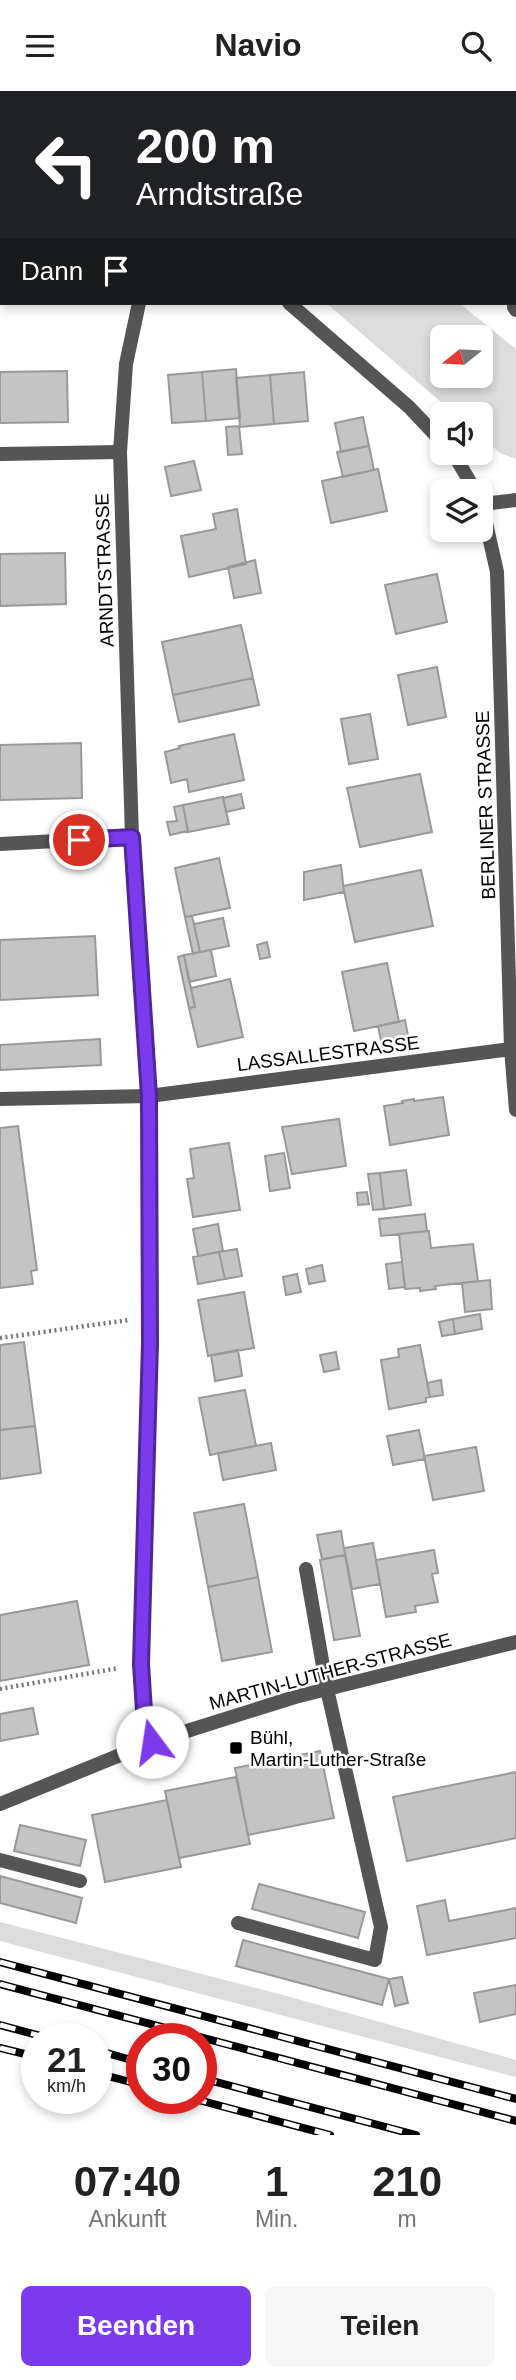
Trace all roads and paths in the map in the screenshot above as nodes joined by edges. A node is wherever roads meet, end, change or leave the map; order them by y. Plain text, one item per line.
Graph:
1 (139, 305) edge
2 (291, 305) edge
3 (430, 429) edge
4 (120, 452) junction
5 (0, 454) edge
6 (493, 499) edge
7 (516, 500) edge
8 (490, 542) edge
9 (132, 837) junction
10 (0, 844) edge
11 (513, 1031) edge
12 (511, 1049) junction
13 (149, 1096) junction
14 (0, 1099) edge
15 (516, 1110) edge
16 (151, 1319) junction
17 (0, 1338) edge
18 (306, 1569) dead end
19 (516, 1642) edge
20 (141, 1664) junction
21 (0, 1689) edge
22 (327, 1689) junction
23 (152, 1742) junction
24 (0, 1804) edge
25 (0, 1860) edge
26 (80, 1881) dead end
27 (238, 1923) dead end

1 - 4 street, ARNDTSTRASSE
2 - 3 street
4 - 5 street
4 - 9 street, ARNDTSTRASSE
6 - 7 street
8 - 11 street, BERLINER STRASSE
9 - 10 street
9 - 13 street, ARNDTSTRASSE
11 - 12 street, BERLINER STRASSE
12 - 13 street, LASSALLESTRASSE
12 - 15 street, BERLINER STRASSE
13 - 14 street, LASSALLESTRASSE
13 - 16 street, ARNDTSTRASSE
16 - 17 path
16 - 20 street, ARNDTSTRASSE
18 - 22 street
19 - 22 street, MARTIN-LUTHER-STRASSE
20 - 21 path
20 - 23 street, ARNDTSTRASSE
22 - 23 street, MARTIN-LUTHER-STRASSE
22 - 27 street
23 - 24 street, MARTIN-LUTHER-STRASSE
25 - 26 street

